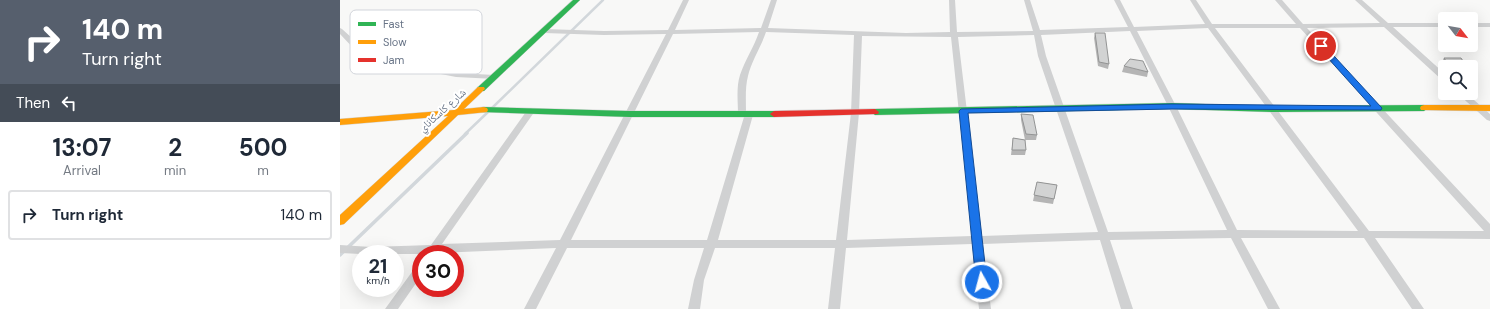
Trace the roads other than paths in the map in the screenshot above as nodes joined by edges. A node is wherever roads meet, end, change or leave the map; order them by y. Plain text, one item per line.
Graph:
1 (577, 0) edge
2 (686, 0) edge
3 (774, 0) edge
4 (952, 0) edge
5 (1027, 0) edge
6 (1117, 0) edge
7 (1193, 0) edge
8 (1278, 0) edge
9 (1358, 0) edge
10 (1438, 25) edge
11 (1478, 25) edge
12 (1490, 25) edge
13 (1210, 26) junction
14 (1303, 26) junction
15 (1386, 26) junction
16 (1131, 29) junction
17 (340, 30) edge
18 (763, 30) junction
19 (544, 31) junction
20 (671, 32) junction
21 (1037, 32) junction
22 (858, 34) junction
23 (954, 35) junction
24 (350, 40) edge
25 (1438, 72) edge
26 (451, 74) edge
27 (495, 77) junction
28 (1469, 100) edge
29 (1172, 106) junction
30 (1059, 108) junction
31 (1274, 108) junction
32 (1378, 108) junction
33 (1478, 108) junction
34 (1490, 108) edge
35 (531, 111) junction
36 (964, 111) junction
37 (456, 112) junction
38 (855, 113) junction
39 (630, 114) junction
40 (745, 115) junction
41 (1490, 118) edge
42 (340, 122) edge
43 (340, 221) edge
44 (1490, 231) edge
45 (1234, 234) junction
46 (1367, 235) junction
47 (1490, 235) edge
48 (1104, 236) junction
49 (977, 240) junction
50 (564, 244) junction
51 (710, 244) junction
52 (840, 244) junction
53 (437, 245) edge
54 (340, 249) edge
55 (464, 249) edge
56 (412, 251) edge
57 (412, 280) edge
58 (391, 309) edge
59 (530, 309) edge
60 (694, 309) edge
61 (834, 309) edge
62 (985, 309) edge
63 (1127, 309) edge
64 (1274, 309) edge
65 (1418, 309) edge

1 - 19 street, شارع كاسكاناي
2 - 20 street
3 - 18 street
4 - 23 street
5 - 21 street
6 - 16 street
7 - 13 street
8 - 14 street
9 - 15 street
10 - 15 street
11 - 12 street
13 - 14 street
13 - 16 street
13 - 31 street
14 - 15 street
14 - 32 street
15 - 25 street
16 - 21 street
16 - 29 street
17 - 24 street
18 - 20 street
18 - 22 street
18 - 40 street
19 - 20 street
19 - 27 street, شارع كاسكاناي
20 - 39 street
21 - 23 street
21 - 30 street
22 - 23 street
22 - 38 street
23 - 36 street
26 - 27 street
27 - 37 street, شارع كاسكاناي
28 - 33 street
29 - 30 street
29 - 31 street
29 - 45 street
30 - 36 street
30 - 48 street
31 - 32 street
31 - 46 street
32 - 33 street
32 - 44 street
33 - 34 street
33 - 41 street
35 - 37 street
35 - 39 street
35 - 53 street
36 - 38 street
36 - 49 street
37 - 42 street
37 - 43 street, شارع كاسكاناي
38 - 40 street
38 - 52 street
39 - 40 street
39 - 50 street
40 - 51 street
45 - 46 street
45 - 48 street
45 - 64 street
46 - 47 street
46 - 65 street
48 - 49 street
48 - 63 street
49 - 52 street
49 - 62 street
50 - 51 street
50 - 55 street
50 - 59 street
51 - 52 street
51 - 60 street
52 - 61 street
54 - 56 street
57 - 58 street

